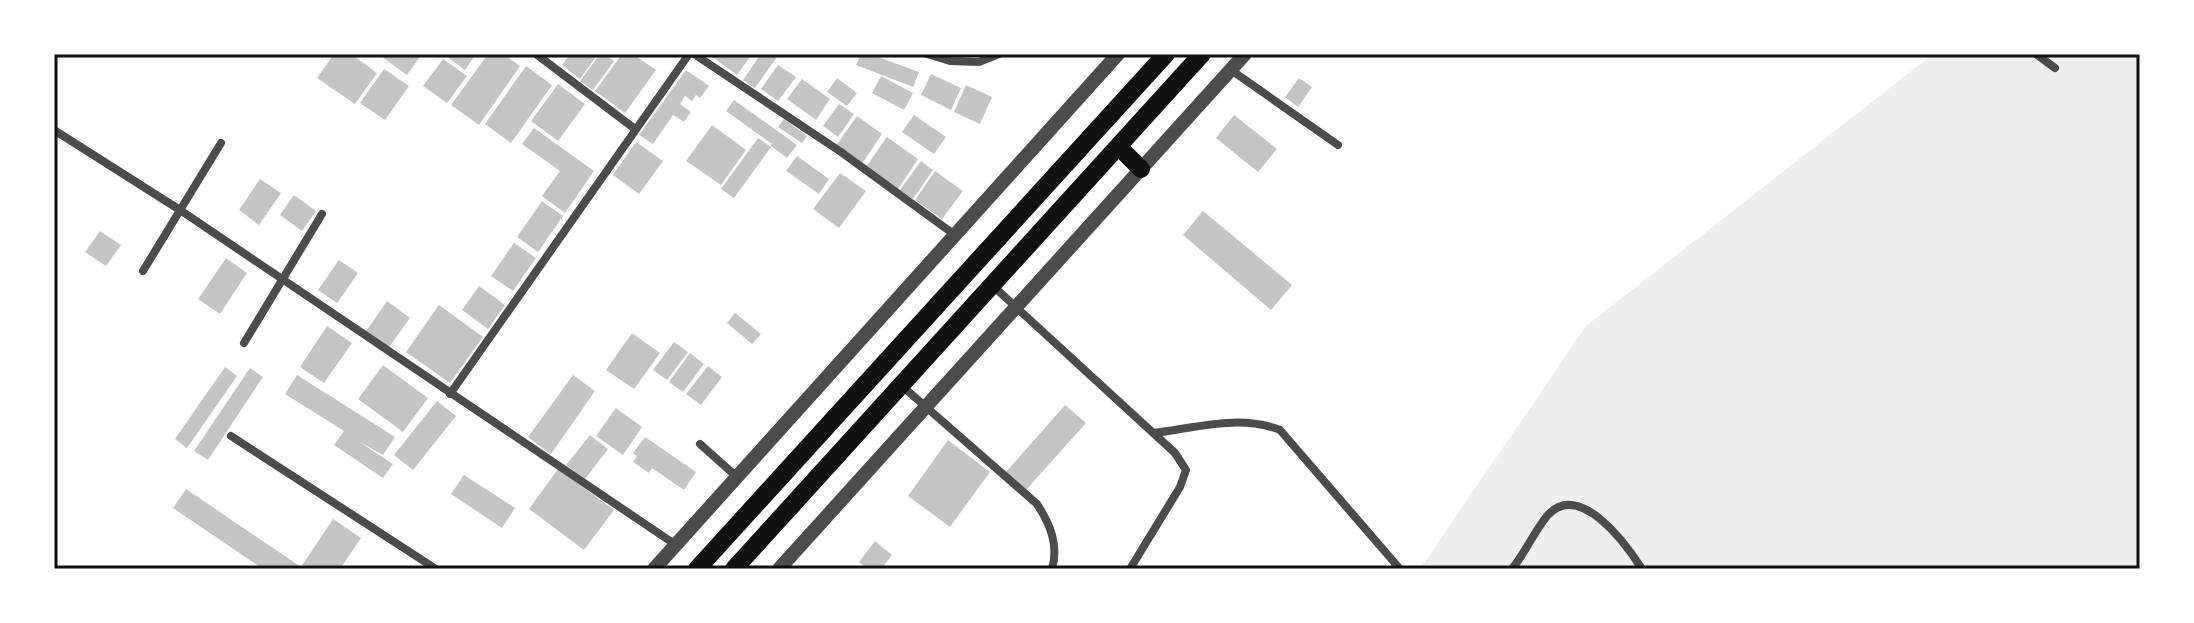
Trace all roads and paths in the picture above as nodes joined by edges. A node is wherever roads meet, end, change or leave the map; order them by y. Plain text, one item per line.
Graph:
1 (536, 54) edge
2 (692, 54) edge
3 (927, 54) edge
4 (999, 54) edge
5 (1118, 54) edge
6 (1166, 54) edge
7 (1202, 54) edge
8 (1245, 54) edge
9 (2036, 54) edge
10 (2055, 68) dead end
11 (1231, 70) junction
12 (635, 129) junction
13 (54, 130) edge
14 (221, 143) dead end
15 (1338, 145) dead end
16 (1119, 147) junction
17 (1141, 169) junction
18 (180, 210) junction
19 (322, 214) dead end
20 (955, 235) junction
21 (143, 271) dead end
22 (283, 281) junction
23 (992, 285) junction
24 (1015, 308) junction
25 (244, 343) dead end
26 (901, 385) junction
27 (450, 394) junction
28 (925, 407) junction
29 (1154, 433) junction
30 (231, 436) dead end
31 (700, 444) dead end
32 (737, 477) junction
33 (676, 545) junction
34 (436, 569) edge
35 (654, 569) edge
36 (697, 569) edge
37 (734, 569) edge
38 (779, 569) edge
39 (1052, 569) edge
40 (1130, 569) edge
41 (1400, 569) edge
42 (1512, 569) edge
43 (1642, 569) edge

1 - 12 street
2 - 12 street
2 - 20 street
3 - 4 street
5 - 20 street
6 - 36 highway
7 - 16 highway
8 - 11 street
9 - 10 street
11 - 15 street
11 - 17 street
12 - 27 street
13 - 18 street
14 - 18 street
16 - 17 highway
16 - 23 highway
17 - 24 street
18 - 21 street
18 - 22 street
19 - 22 street
20 - 32 street
22 - 25 street
22 - 27 street
23 - 24 street
23 - 26 highway
24 - 28 street
24 - 29 street
26 - 28 street
26 - 37 highway
27 - 33 street
28 - 38 street
28 - 39 street
29 - 40 street
29 - 41 street
30 - 34 street
31 - 32 street
32 - 33 street
33 - 35 street
42 - 43 street

